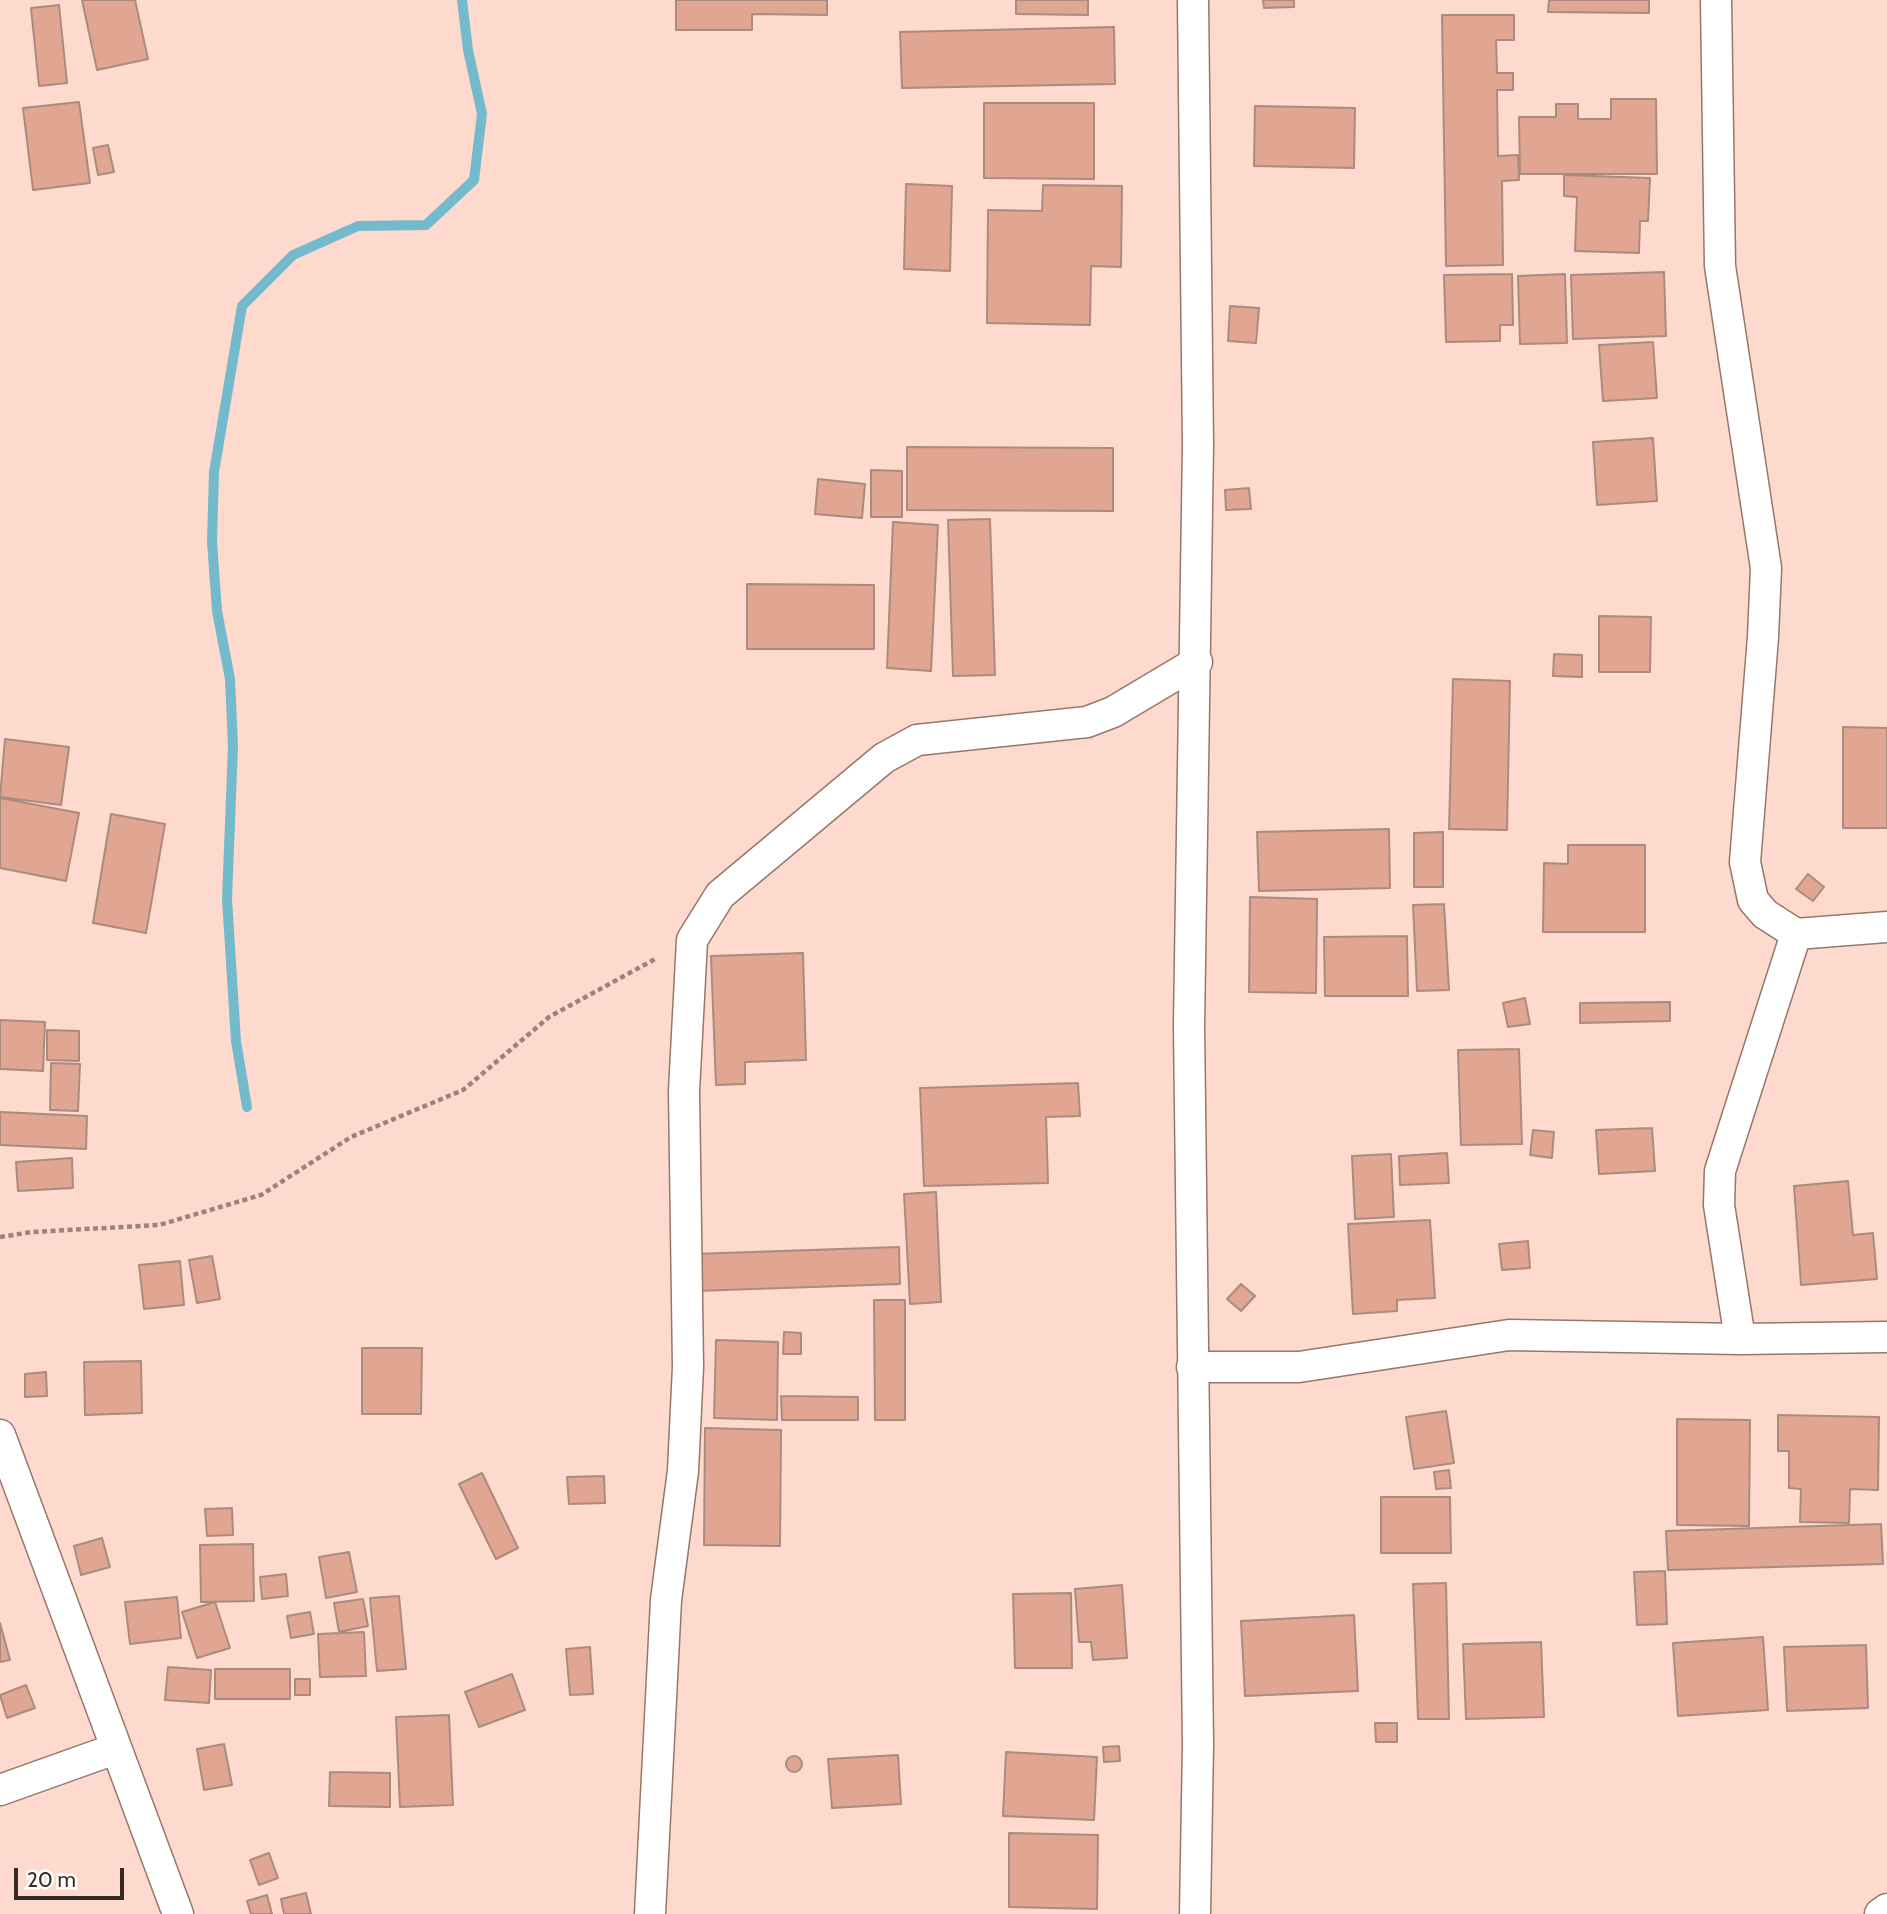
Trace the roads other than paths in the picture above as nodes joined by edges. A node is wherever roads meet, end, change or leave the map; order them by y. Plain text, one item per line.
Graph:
1 (1193, 0) edge
2 (1716, 0) edge
3 (1198, 662) junction
4 (1887, 927) edge
5 (1796, 934) junction
6 (1887, 1337) edge
7 (1740, 1339) junction
8 (1192, 1367) junction
9 (0, 1435) edge
10 (116, 1749) junction
11 (0, 1790) edge
12 (1887, 1909) edge
13 (178, 1914) edge
14 (650, 1914) edge
15 (1195, 1914) edge
16 (1880, 1914) edge

1 - 3 street
2 - 5 street
3 - 8 street
3 - 14 street
4 - 5 street
5 - 7 street
6 - 7 street
7 - 8 street
8 - 15 street
9 - 10 street
10 - 11 street
10 - 13 street
12 - 16 street

